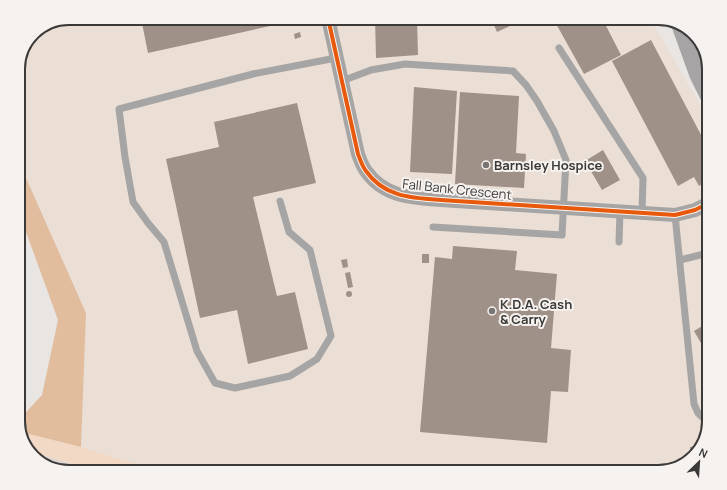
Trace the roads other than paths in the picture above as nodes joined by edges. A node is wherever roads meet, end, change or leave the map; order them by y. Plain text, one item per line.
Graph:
1 (329, 25) edge
2 (684, 34) edge
3 (559, 48) dead end
4 (336, 58) junction
5 (342, 81) junction
6 (702, 81) edge
7 (280, 201) dead end
8 (702, 206) edge
9 (564, 209) junction
10 (620, 212) junction
11 (642, 213) junction
12 (675, 215) junction
13 (433, 227) dead end
14 (619, 242) dead end
15 (702, 254) edge
16 (680, 260) junction
17 (702, 417) edge

1 - 4 street, Fall Bank Crescent
2 - 6 main road
3 - 11 lane
4 - 5 street, Fall Bank Crescent
4 - 7 lane
5 - 9 street, Fall Bank Crescent
5 - 9 lane
8 - 12 street, Fall Bank Crescent
9 - 10 street, Fall Bank Crescent
9 - 13 lane
10 - 11 street, Fall Bank Crescent
10 - 14 lane
11 - 12 street, Fall Bank Crescent
12 - 16 lane
15 - 16 lane
16 - 17 lane

